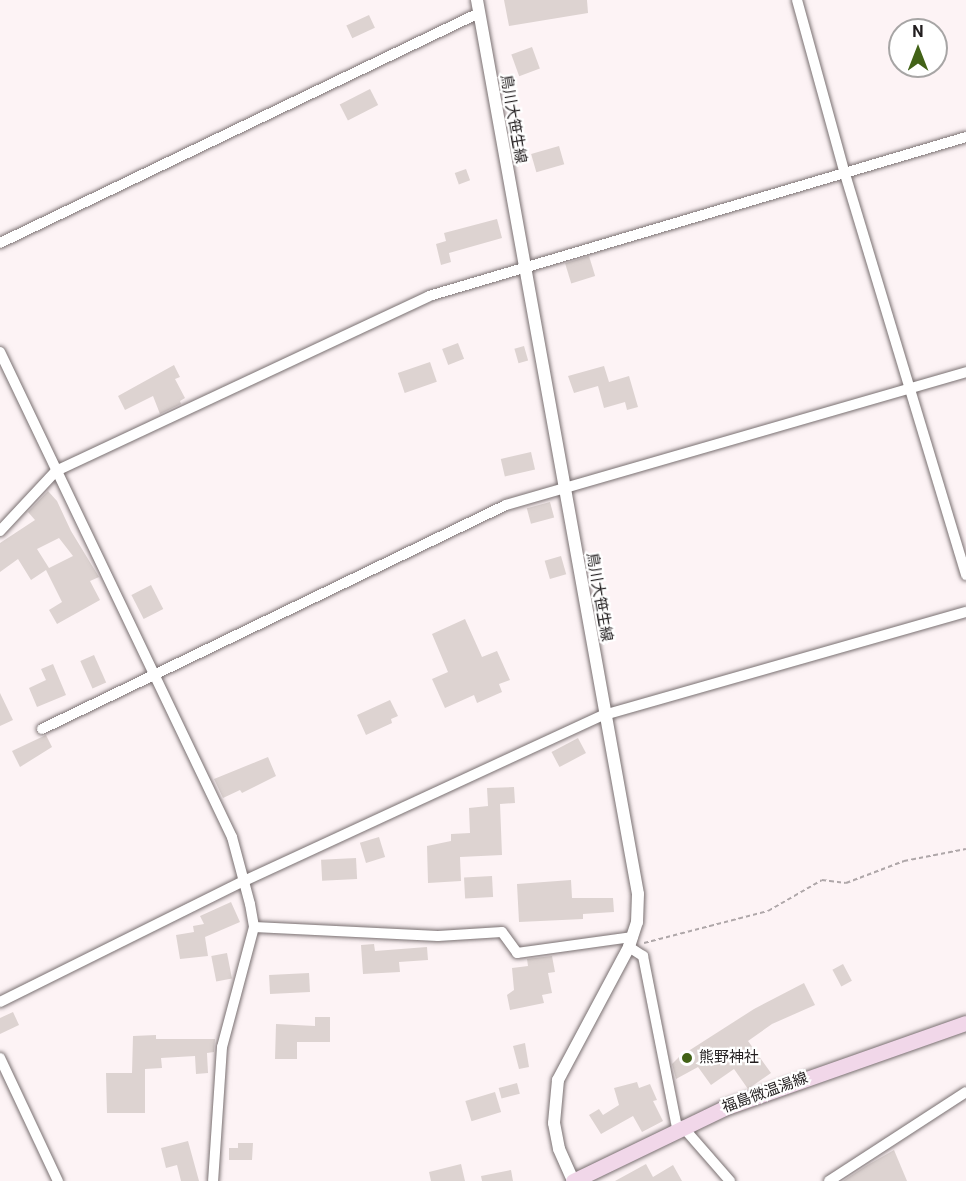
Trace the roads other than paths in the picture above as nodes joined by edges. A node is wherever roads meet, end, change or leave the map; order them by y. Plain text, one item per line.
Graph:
1 (477, 0) edge
2 (797, 0) edge
3 (479, 14) junction
4 (966, 137) edge
5 (844, 174) junction
6 (0, 243) edge
7 (524, 266) junction
8 (0, 352) edge
9 (966, 372) edge
10 (911, 388) junction
11 (56, 471) junction
12 (566, 490) junction
13 (0, 531) edge
14 (966, 575) edge
15 (966, 612) edge
16 (154, 677) junction
17 (604, 715) junction
18 (42, 729) dead end
19 (244, 882) junction
20 (254, 927) junction
21 (631, 942) junction
22 (0, 1002) edge
23 (966, 1023) edge
24 (0, 1058) edge
25 (966, 1092) edge
26 (680, 1127) junction
27 (58, 1181) edge
28 (213, 1181) edge
29 (573, 1181) edge
30 (730, 1181) edge
31 (829, 1181) edge

1 - 3 street, 鳥川大笹生線
2 - 5 street
3 - 6 street
3 - 7 street, 鳥川大笹生線
4 - 5 street
5 - 7 street
5 - 10 street
7 - 11 street
7 - 12 street, 鳥川大笹生線
8 - 11 street
9 - 10 street
10 - 12 street
10 - 14 street
11 - 13 street
11 - 16 street
12 - 16 street
12 - 17 street, 鳥川大笹生線
15 - 17 street
16 - 18 street
16 - 19 street
17 - 19 street
17 - 21 street, 鳥川大笹生線
19 - 20 street
19 - 22 street
20 - 21 street
20 - 28 street
21 - 26 street
21 - 29 street, 鳥川大笹生線
23 - 26 main road, 福島微温湯線
24 - 27 street
25 - 31 street
26 - 29 main road, 福島微温湯線
26 - 30 street

